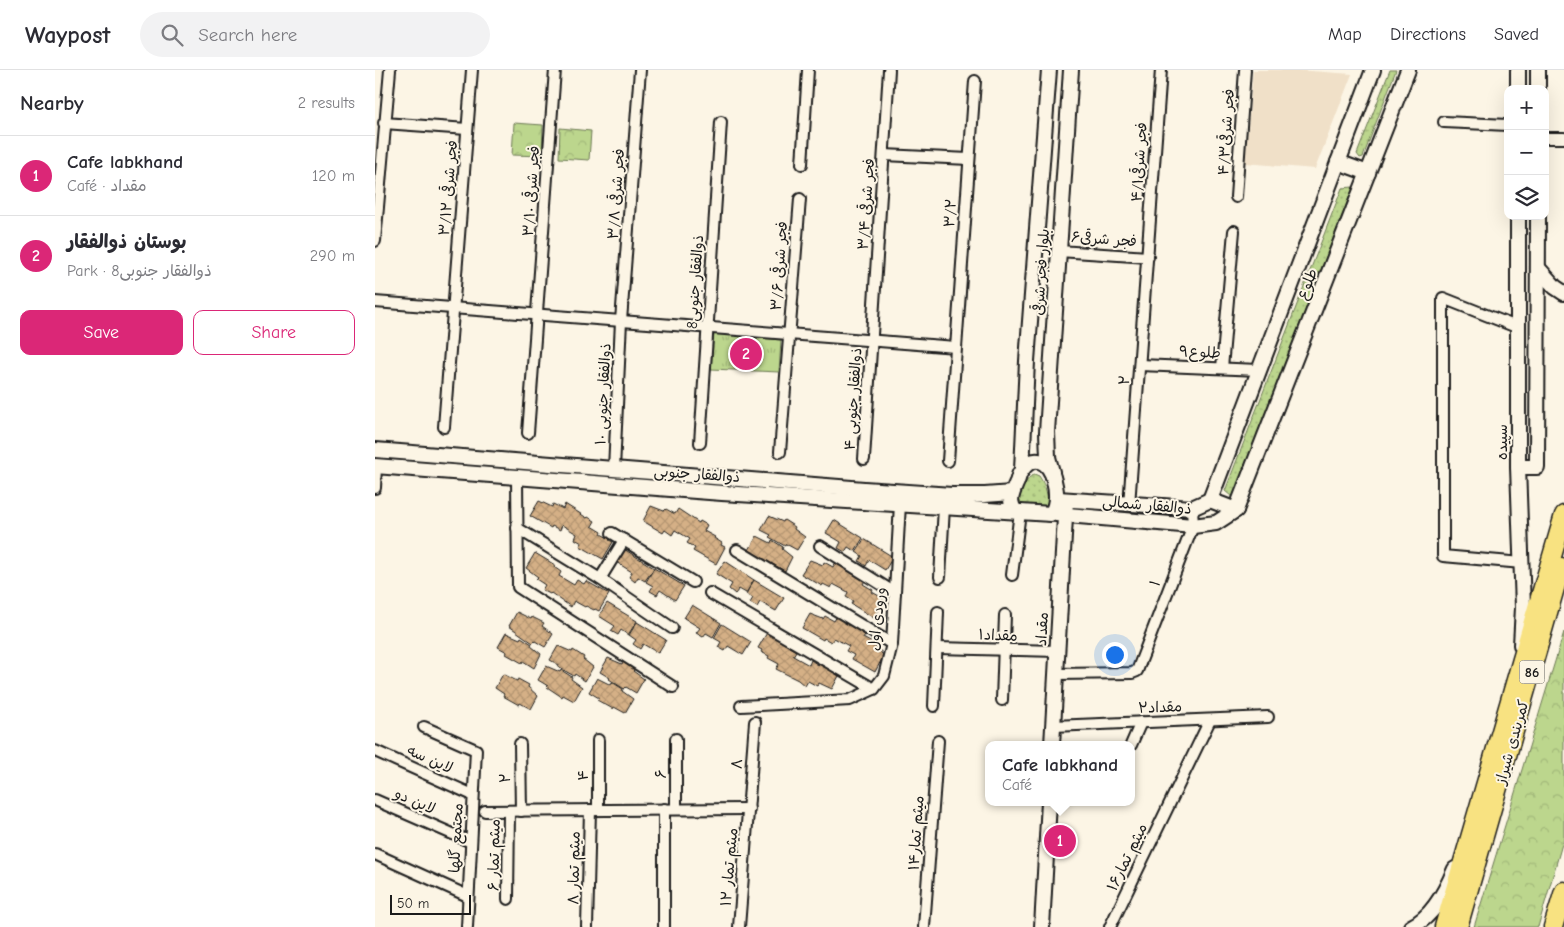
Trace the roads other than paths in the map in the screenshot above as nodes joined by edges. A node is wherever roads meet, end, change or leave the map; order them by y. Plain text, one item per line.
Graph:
1 (390, 70) edge
2 (472, 70) edge
3 (555, 70) edge
4 (640, 70) edge
5 (808, 70) edge
6 (889, 70) edge
7 (1049, 70) edge
8 (1071, 70) edge
9 (1161, 70) edge
10 (1245, 70) edge
11 (1373, 70) edge
12 (1408, 70) edge
13 (1518, 70) edge
14 (1538, 70) edge
15 (975, 81) dead end
16 (1518, 85) edge
17 (1538, 85) edge
18 (721, 122) dead end
19 (1444, 122) dead end
20 (384, 123) junction
21 (1504, 125) edge
22 (467, 129) junction
23 (1549, 138) edge
24 (1564, 138) edge
25 (884, 155) junction
26 (969, 159) junction
27 (1338, 162) junction
28 (802, 164) dead end
29 (1368, 173) junction
30 (1236, 197) dead end
31 (800, 199) dead end
32 (1518, 220) edge
33 (1538, 220) edge
34 (1234, 231) dead end
35 (375, 242) edge
36 (1059, 251) junction
37 (1148, 257) junction
38 (1538, 268) junction
39 (1564, 293) edge
40 (375, 302) edge
41 (453, 308) junction
42 (537, 314) junction
43 (621, 321) junction
44 (707, 328) junction
45 (1519, 328) junction
46 (789, 334) junction
47 (872, 341) junction
48 (956, 347) junction
49 (1140, 365) junction
50 (1222, 368) junction
51 (1259, 370) junction
52 (1025, 419) junction
53 (1047, 426) junction
54 (444, 427) dead end
55 (528, 433) dead end
56 (700, 443) dead end
57 (375, 450) edge
58 (780, 452) dead end
59 (864, 459) dead end
60 (948, 462) dead end
61 (375, 466) edge
62 (614, 468) junction
63 (1519, 468) junction
64 (1022, 470) junction
65 (1053, 475) junction
66 (517, 478) junction
67 (723, 478) junction
68 (375, 488) edge
69 (722, 493) junction
70 (1012, 493) junction
71 (1061, 499) junction
72 (1210, 500) junction
73 (900, 504) junction
74 (1129, 505) junction
75 (944, 507) junction
76 (1192, 508) junction
77 (1236, 510) junction
78 (1019, 512) junction
79 (1058, 515) junction
80 (1564, 515) edge
81 (1193, 526) junction
82 (517, 528) junction
83 (611, 533) dead end
84 (624, 540) junction
85 (820, 546) dead end
86 (737, 550) dead end
87 (1564, 556) edge
88 (1522, 563) junction
89 (1012, 575) dead end
90 (940, 577) dead end
91 (600, 580) junction
92 (693, 582) dead end
93 (710, 593) dead end
94 (895, 593) junction
95 (938, 612) dead end
96 (1005, 614) dead end
97 (672, 628) dead end
98 (892, 644) junction
99 (937, 648) junction
100 (1004, 650) junction
101 (1057, 652) junction
102 (1519, 668) junction
103 (1056, 674) junction
104 (673, 687) dead end
105 (874, 688) junction
106 (1002, 700) dead end
107 (741, 706) dead end
108 (934, 706) dead end
109 (1268, 717) dead end
110 (1210, 720) junction
111 (755, 722) dead end
112 (1141, 722) junction
113 (1053, 726) junction
114 (424, 727) dead end
115 (676, 739) dead end
116 (598, 740) dead end
117 (938, 740) dead end
118 (1053, 741) edge
119 (1133, 741) edge
120 (520, 744) dead end
121 (375, 751) edge
122 (473, 795) junction
123 (375, 800) edge
124 (1049, 806) edge
125 (676, 809) junction
126 (749, 809) junction
127 (594, 810) junction
128 (664, 810) junction
129 (485, 811) dead end
130 (509, 811) junction
131 (521, 811) junction
132 (1475, 818) junction
133 (471, 842) junction
134 (375, 854) edge
135 (1564, 892) edge
136 (468, 896) junction
137 (508, 899) dead end
138 (467, 927) edge
139 (587, 927) edge
140 (664, 927) edge
141 (739, 927) edge
142 (925, 927) edge
143 (1042, 927) edge
144 (1109, 927) edge
145 (1411, 927) edge
146 (1444, 927) edge
147 (1458, 927) edge
148 (1553, 927) edge

1 - 20 street
2 - 22 street, ۳/۱۲ فجر شرقی
3 - 42 street, ۳/۱۰ فجر شرقی
4 - 43 street, ۳/۸ فجر شرقی
5 - 28 street
6 - 25 street, ۳/۴ فجر شرقی
7 - 52 main road, بلوار فجر شرقی
8 - 36 main road, بلوار فجر شرقی
9 - 37 street, فجر شرقی۴/۱
10 - 30 street, فجر شرقی۴/۳
11 - 27 main road, طلوع
12 - 29 main road, طلوع
13 - 16 main road
14 - 17 main road
15 - 26 street, ۳/۲
18 - 44 street, 8ذوالفقار جنوبی
19 - 21 street
20 - 22 street
20 - 35 street
22 - 41 street, ۳/۱۲ فجر شرقی
23 - 24 street
25 - 26 street
25 - 47 street, ۳/۴ فجر شرقی
26 - 48 street, ۳/۲
27 - 29 main road
27 - 51 main road, طلوع
29 - 77 main road, طلوع
31 - 46 street, ۳/۶ فجر شرقی
32 - 45 main road, سپیده
33 - 38 main road
34 - 50 street
36 - 37 street, فجر شرقی۶
36 - 53 main road, بلوار فجر شرقی
37 - 49 street, ۲
38 - 39 main road
38 - 63 main road
40 - 41 street
41 - 42 street
41 - 54 street, ۳/۱۲ فجر شرقی
42 - 43 street
42 - 55 street, ۳/۱۰ فجر شرقی
43 - 44 street
43 - 62 street, ۱۰ ذوالفقار جنوبی
44 - 46 street
44 - 56 street, 8ذوالفقار جنوبی
45 - 63 main road, سپیده
45 - 88 street
46 - 47 street
46 - 58 street, ۳/۶ فجر شرقی
47 - 48 street
47 - 59 street, ۴ ذوالفقار جنوبی
48 - 60 street, ۳/۲
49 - 50 street, طلوع۹
49 - 74 street, ۲
50 - 51 street, طلوع۹
51 - 72 main road, طلوع
52 - 53 main road
52 - 64 main road, بلوار فجر شرقی
53 - 65 main road, بلوار فجر شرقی
57 - 62 main road, ذوالفقار جنوبی
61 - 66 main road, ذوالفقار جنوبی
61 - 68 street
62 - 67 main road, ذوالفقار جنوبی
63 - 88 main road, سپیده
64 - 65 main road
64 - 70 main road
65 - 71 main road
66 - 69 main road, ذوالفقار جنوبی
66 - 82 street
67 - 69 main road
67 - 70 main road, ذوالفقار جنوبی
69 - 73 main road, ذوالفقار جنوبی
70 - 78 main road
71 - 74 main road, ذوالفقار شمالی
71 - 79 main road
72 - 76 main road, ذوالفقار شمالی
72 - 77 main road
73 - 75 main road, ذوالفقار جنوبی
73 - 94 street, ورودی اول
74 - 76 main road, ذوالفقار شمالی
75 - 78 main road, ذوالفقار جنوبی
75 - 90 street
76 - 81 street, ۱
77 - 81 main road, ذوالفقار شمالی
78 - 79 main road
78 - 89 street
79 - 81 main road, ذوالفقار شمالی
79 - 101 main road, مقداد
80 - 102 highway
81 - 103 street, ۱
82 - 91 street
82 - 104 street
83 - 84 street
84 - 91 street
84 - 92 street
85 - 94 street
86 - 98 street
87 - 147 highway, کمربندی شیراز / 86
88 - 102 main road, سپیده
91 - 97 street
93 - 105 street
94 - 98 street, ورودی اول
95 - 99 street
96 - 100 street
98 - 105 street, ورودی اول
99 - 100 street, مقداد۱
99 - 108 street
100 - 101 street, مقداد۱
100 - 106 street
101 - 103 main road, مقداد
102 - 132 highway
103 - 113 main road, مقداد
105 - 107 street
109 - 110 street, مقداد۲
110 - 112 street, مقداد۲
110 - 144 street, میثم تمار۱۶
111 - 126 street, ۸
112 - 113 street, مقداد۲
112 - 119 street
113 - 118 main road, مقداد
114 - 122 street, مجتمع گلها
115 - 125 street, ۶
116 - 127 street, ۴
117 - 142 street, میثم تمار۱۴
120 - 131 street, ۲
121 - 122 street, لاین سه
122 - 133 street, مجتمع گلها
123 - 133 street, لاین دو
124 - 143 main road
125 - 126 street
125 - 128 street
126 - 141 street, میثم تمار ۱۲
127 - 128 street
127 - 131 street
127 - 139 street, میثم تمار ۸
128 - 140 street
129 - 130 street
130 - 131 street
130 - 137 street, میثم تمار ۶
132 - 145 main road
132 - 146 highway
133 - 136 street, مجتمع گلها
134 - 136 street
135 - 148 highway
136 - 138 street, مجتمع گلها

